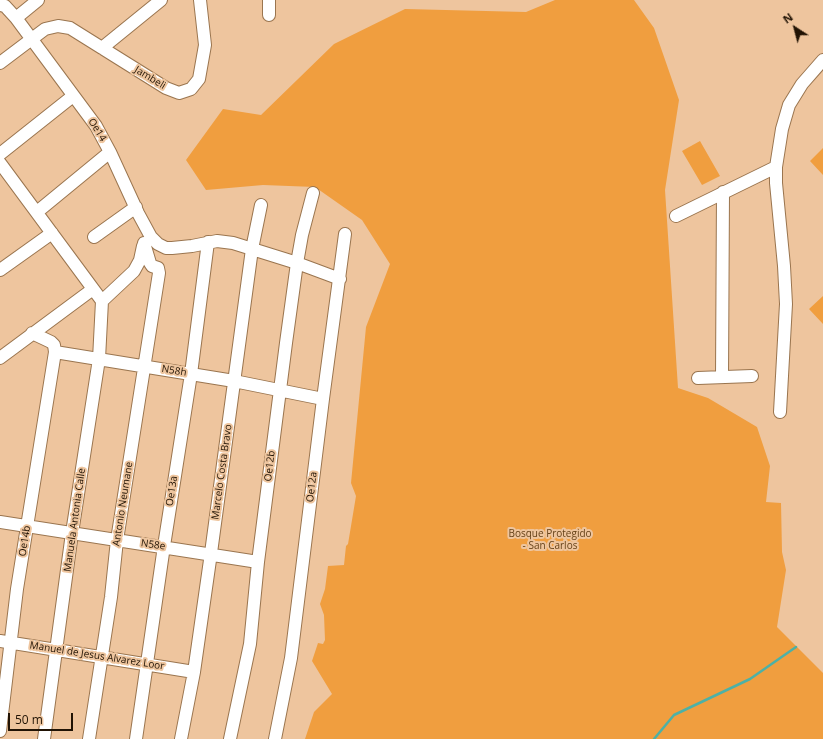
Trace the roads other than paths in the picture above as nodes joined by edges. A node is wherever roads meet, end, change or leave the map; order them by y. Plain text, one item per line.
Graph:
1 (38, 0) edge
2 (162, 0) edge
3 (200, 0) edge
4 (268, 0) edge
5 (0, 5) edge
6 (269, 15) dead end
7 (16, 18) junction
8 (31, 39) junction
9 (102, 48) junction
10 (823, 60) edge
11 (0, 63) edge
12 (73, 96) junction
13 (110, 152) junction
14 (0, 154) edge
15 (0, 163) edge
16 (776, 166) junction
17 (4, 178) edge
18 (723, 192) junction
19 (313, 193) dead end
20 (261, 204) dead end
21 (38, 212) junction
22 (138, 212) junction
23 (676, 216) dead end
24 (52, 233) junction
25 (345, 234) dead end
26 (94, 237) dead end
27 (208, 242) junction
28 (144, 243) junction
29 (252, 249) junction
30 (297, 263) junction
31 (0, 270) edge
32 (340, 279) junction
33 (93, 289) junction
34 (102, 301) junction
35 (32, 333) junction
36 (55, 352) junction
37 (0, 358) edge
38 (99, 359) junction
39 (145, 366) junction
40 (191, 374) junction
41 (752, 376) dead end
42 (722, 377) junction
43 (698, 378) dead end
44 (234, 380) junction
45 (280, 390) junction
46 (323, 399) junction
47 (780, 412) dead end
48 (0, 522) edge
49 (27, 526) junction
50 (72, 533) junction
51 (118, 540) junction
52 (164, 546) junction
53 (211, 553) junction
54 (258, 562) junction
55 (5, 642) edge
56 (56, 651) junction
57 (101, 657) junction
58 (147, 664) junction
59 (194, 672) junction
60 (0, 731) edge
61 (44, 739) edge
62 (88, 739) edge
63 (136, 739) edge
64 (181, 739) edge
65 (230, 739) edge
66 (275, 739) edge

1 - 7 street
2 - 9 street
3 - 9 street, Jambeli
4 - 6 street
5 - 7 street, Oe14
7 - 8 street, Oe14
8 - 9 street, Jambeli
8 - 11 street, Jambeli
8 - 12 street, Oe14
10 - 16 street
12 - 13 street, Oe14
12 - 14 street
13 - 21 street
13 - 22 street, Oe14
15 - 17 street
16 - 18 street
16 - 47 street
17 - 21 street
18 - 23 street
18 - 42 street
19 - 30 street, Oe12b
20 - 29 street, Marcelo Costa Bravo
21 - 24 street
22 - 26 street
22 - 27 street, Oe14
22 - 28 street
24 - 31 street
24 - 33 street
25 - 32 street, Oe12a
27 - 29 street
27 - 40 street, Oe13a
28 - 34 street
28 - 39 street, Antonio Neumane
29 - 30 street
29 - 44 street, Marcelo Costa Bravo
30 - 32 street
30 - 45 street, Oe12b
32 - 46 street, Oe12a
33 - 34 street
33 - 35 street
34 - 38 street, Manuela Antonia Calle
35 - 36 street
35 - 37 street
36 - 38 street, N58h
36 - 49 street, Oe14b
38 - 39 street, N58h
38 - 50 street, Manuela Antonia Calle
39 - 40 street, N58h
39 - 51 street, Antonio Neumane
40 - 44 street, N58h
40 - 52 street, Oe13a
41 - 42 street
42 - 43 street
44 - 45 street, N58h
44 - 53 street, Marcelo Costa Bravo
45 - 46 street, N58h
45 - 54 street, Oe12b
46 - 66 street, Oe12a
48 - 49 street, N58e
49 - 50 street, N58e
49 - 55 street, Oe14b
50 - 51 street, N58e
50 - 56 street, Manuela Antonia Calle
51 - 52 street, N58e
51 - 57 street, Antonio Neumane
52 - 53 street, N58e
52 - 58 street, Oe13a
53 - 54 street, N58e
53 - 59 street, Marcelo Costa Bravo
54 - 65 street, Oe12b
55 - 56 street, Manuel de Jesus Alvarez Loor
55 - 60 street, Oe14b
56 - 57 street, Manuel de Jesus Alvarez Loor
56 - 61 street, Manuela Antonia Calle
57 - 58 street, Manuel de Jesus Alvarez Loor
57 - 62 street, Antonio Neumane
58 - 59 street, Manuel de Jesus Alvarez Loor
58 - 63 street, Oe13a
59 - 64 street, Marcelo Costa Bravo

